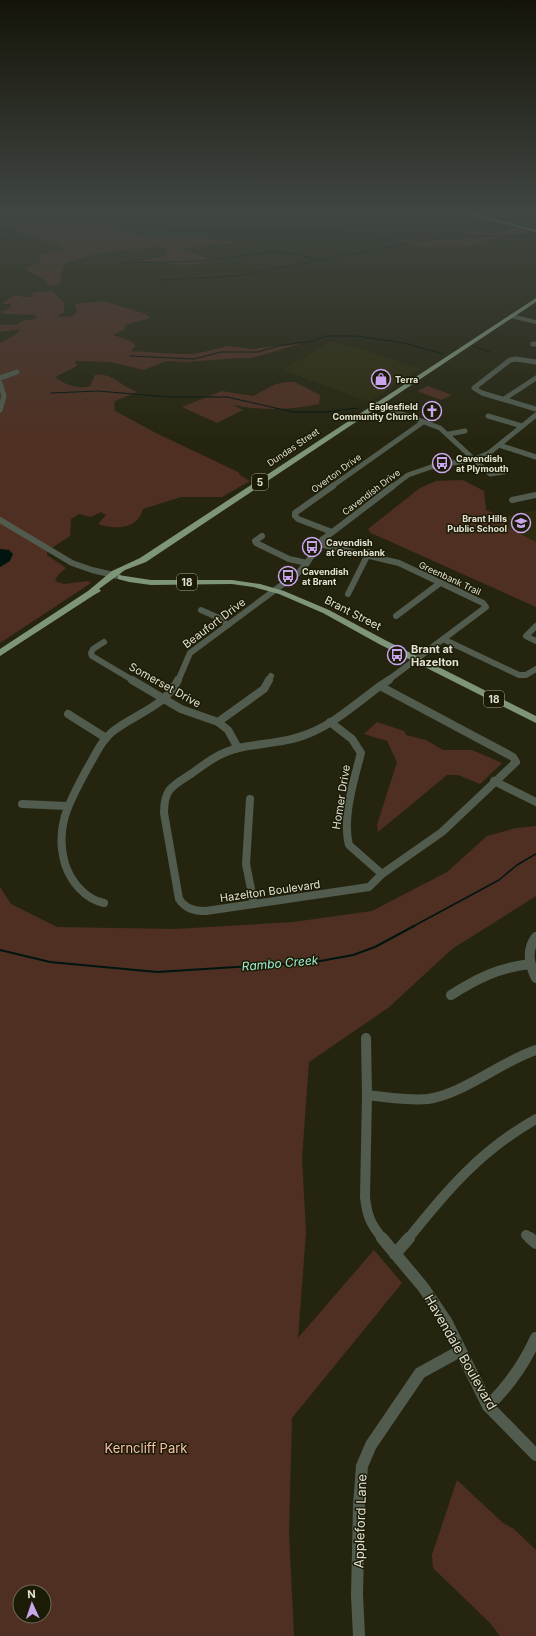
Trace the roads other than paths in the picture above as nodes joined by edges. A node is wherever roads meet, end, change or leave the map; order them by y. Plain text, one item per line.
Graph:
1 (536, 300) edge
2 (511, 316) junction
3 (536, 322) edge
4 (536, 362) edge
5 (16, 372) dead end
6 (0, 378) edge
7 (536, 378) edge
8 (0, 383) edge
9 (504, 400) junction
10 (376, 404) junction
11 (536, 409) edge
12 (0, 410) edge
13 (536, 415) edge
14 (488, 416) dead end
15 (423, 422) junction
16 (522, 426) junction
17 (465, 431) dead end
18 (449, 434) junction
19 (499, 445) junction
20 (536, 457) edge
21 (475, 459) junction
22 (427, 460) dead end
23 (435, 466) junction
24 (504, 472) dead end
25 (536, 495) edge
26 (512, 500) dead end
27 (0, 520) edge
28 (332, 532) junction
29 (262, 536) dead end
30 (319, 544) junction
31 (368, 553) junction
32 (307, 563) junction
33 (117, 576) junction
34 (440, 583) junction
35 (276, 590) junction
36 (348, 594) dead end
37 (201, 610) dead end
38 (396, 616) dead end
39 (228, 625) junction
40 (536, 626) edge
41 (443, 638) junction
42 (536, 641) edge
43 (104, 642) dead end
44 (0, 653) edge
45 (416, 659) junction
46 (536, 669) edge
47 (271, 676) dead end
48 (380, 686) junction
49 (163, 699) junction
50 (68, 714) dead end
51 (536, 720) edge
52 (218, 722) junction
53 (330, 722) junction
54 (106, 738) junction
55 (238, 748) junction
56 (494, 781) junction
57 (250, 799) dead end
58 (536, 802) edge
59 (22, 804) dead end
60 (67, 806) junction
61 (382, 874) junction
62 (104, 904) dead end
63 (254, 904) junction
64 (536, 938) edge
65 (530, 964) junction
66 (536, 978) edge
67 (451, 996) dead end
68 (366, 1038) dead end
69 (536, 1050) edge
70 (367, 1095) junction
71 (536, 1119) edge
72 (526, 1235) dead end
73 (536, 1243) edge
74 (395, 1254) junction
75 (536, 1338) edge
76 (460, 1351) junction
77 (488, 1406) junction
78 (536, 1455) edge
79 (359, 1636) edge

1 - 2 main road, Dundas Street / 5
2 - 3 street
2 - 10 main road, Dundas Street / 5
4 - 9 street
5 - 6 street
7 - 9 street
8 - 12 street
9 - 11 street
10 - 15 street
10 - 33 main road, Dundas Street / 5
13 - 16 street, Cavendish Drive
14 - 16 street
15 - 18 street
15 - 28 street, Overton Drive
16 - 19 street, Cavendish Drive
17 - 18 street
18 - 21 street
19 - 20 street
19 - 21 street, Cavendish Drive
21 - 23 street, Cavendish Drive
21 - 24 street
22 - 23 street
23 - 28 street, Cavendish Drive
25 - 26 street
27 - 33 street
28 - 30 street, Cavendish Drive
29 - 32 street
30 - 31 street, Greenbank Trail
30 - 32 street, Cavendish Drive
31 - 34 street, Greenbank Trail
31 - 36 street
32 - 35 street, Cavendish Drive
33 - 35 main road, Brant Street / 18
33 - 44 main road, Dundas Street / 5
34 - 38 street
34 - 41 street, Greenbank Trail
35 - 39 street, Beaufort Drive
35 - 45 main road, Brant Street / 18
37 - 39 street
39 - 49 street, Beaufort Drive
40 - 42 street
41 - 45 street, Greenbank Trail
41 - 46 street
43 - 49 street, Somerset Drive
45 - 48 street, Hazelton Boulevard
45 - 51 main road, Brant Street / 18
47 - 52 street
48 - 53 street, Hazelton Boulevard
48 - 56 street, Hazelton Boulevard
49 - 52 street, Somerset Drive
49 - 54 street, Beaufort Drive
50 - 54 street
52 - 55 street, Somerset Drive
53 - 55 street, Hazelton Boulevard
53 - 61 street, Homer Drive
54 - 60 street, Beaufort Drive
55 - 63 street, Hazelton Boulevard
56 - 58 street
56 - 61 street, Hazelton Boulevard
57 - 63 street
59 - 60 street
60 - 62 street, Beaufort Drive
61 - 63 street, Hazelton Boulevard
64 - 65 street
65 - 66 street
65 - 67 street
68 - 70 street, Havendale Boulevard
69 - 70 street
70 - 74 street, Havendale Boulevard
71 - 74 street
72 - 73 street
74 - 76 street, Havendale Boulevard
75 - 77 street
76 - 77 street, Havendale Boulevard
76 - 79 street, Appleford Lane
77 - 78 street, Havendale Boulevard

